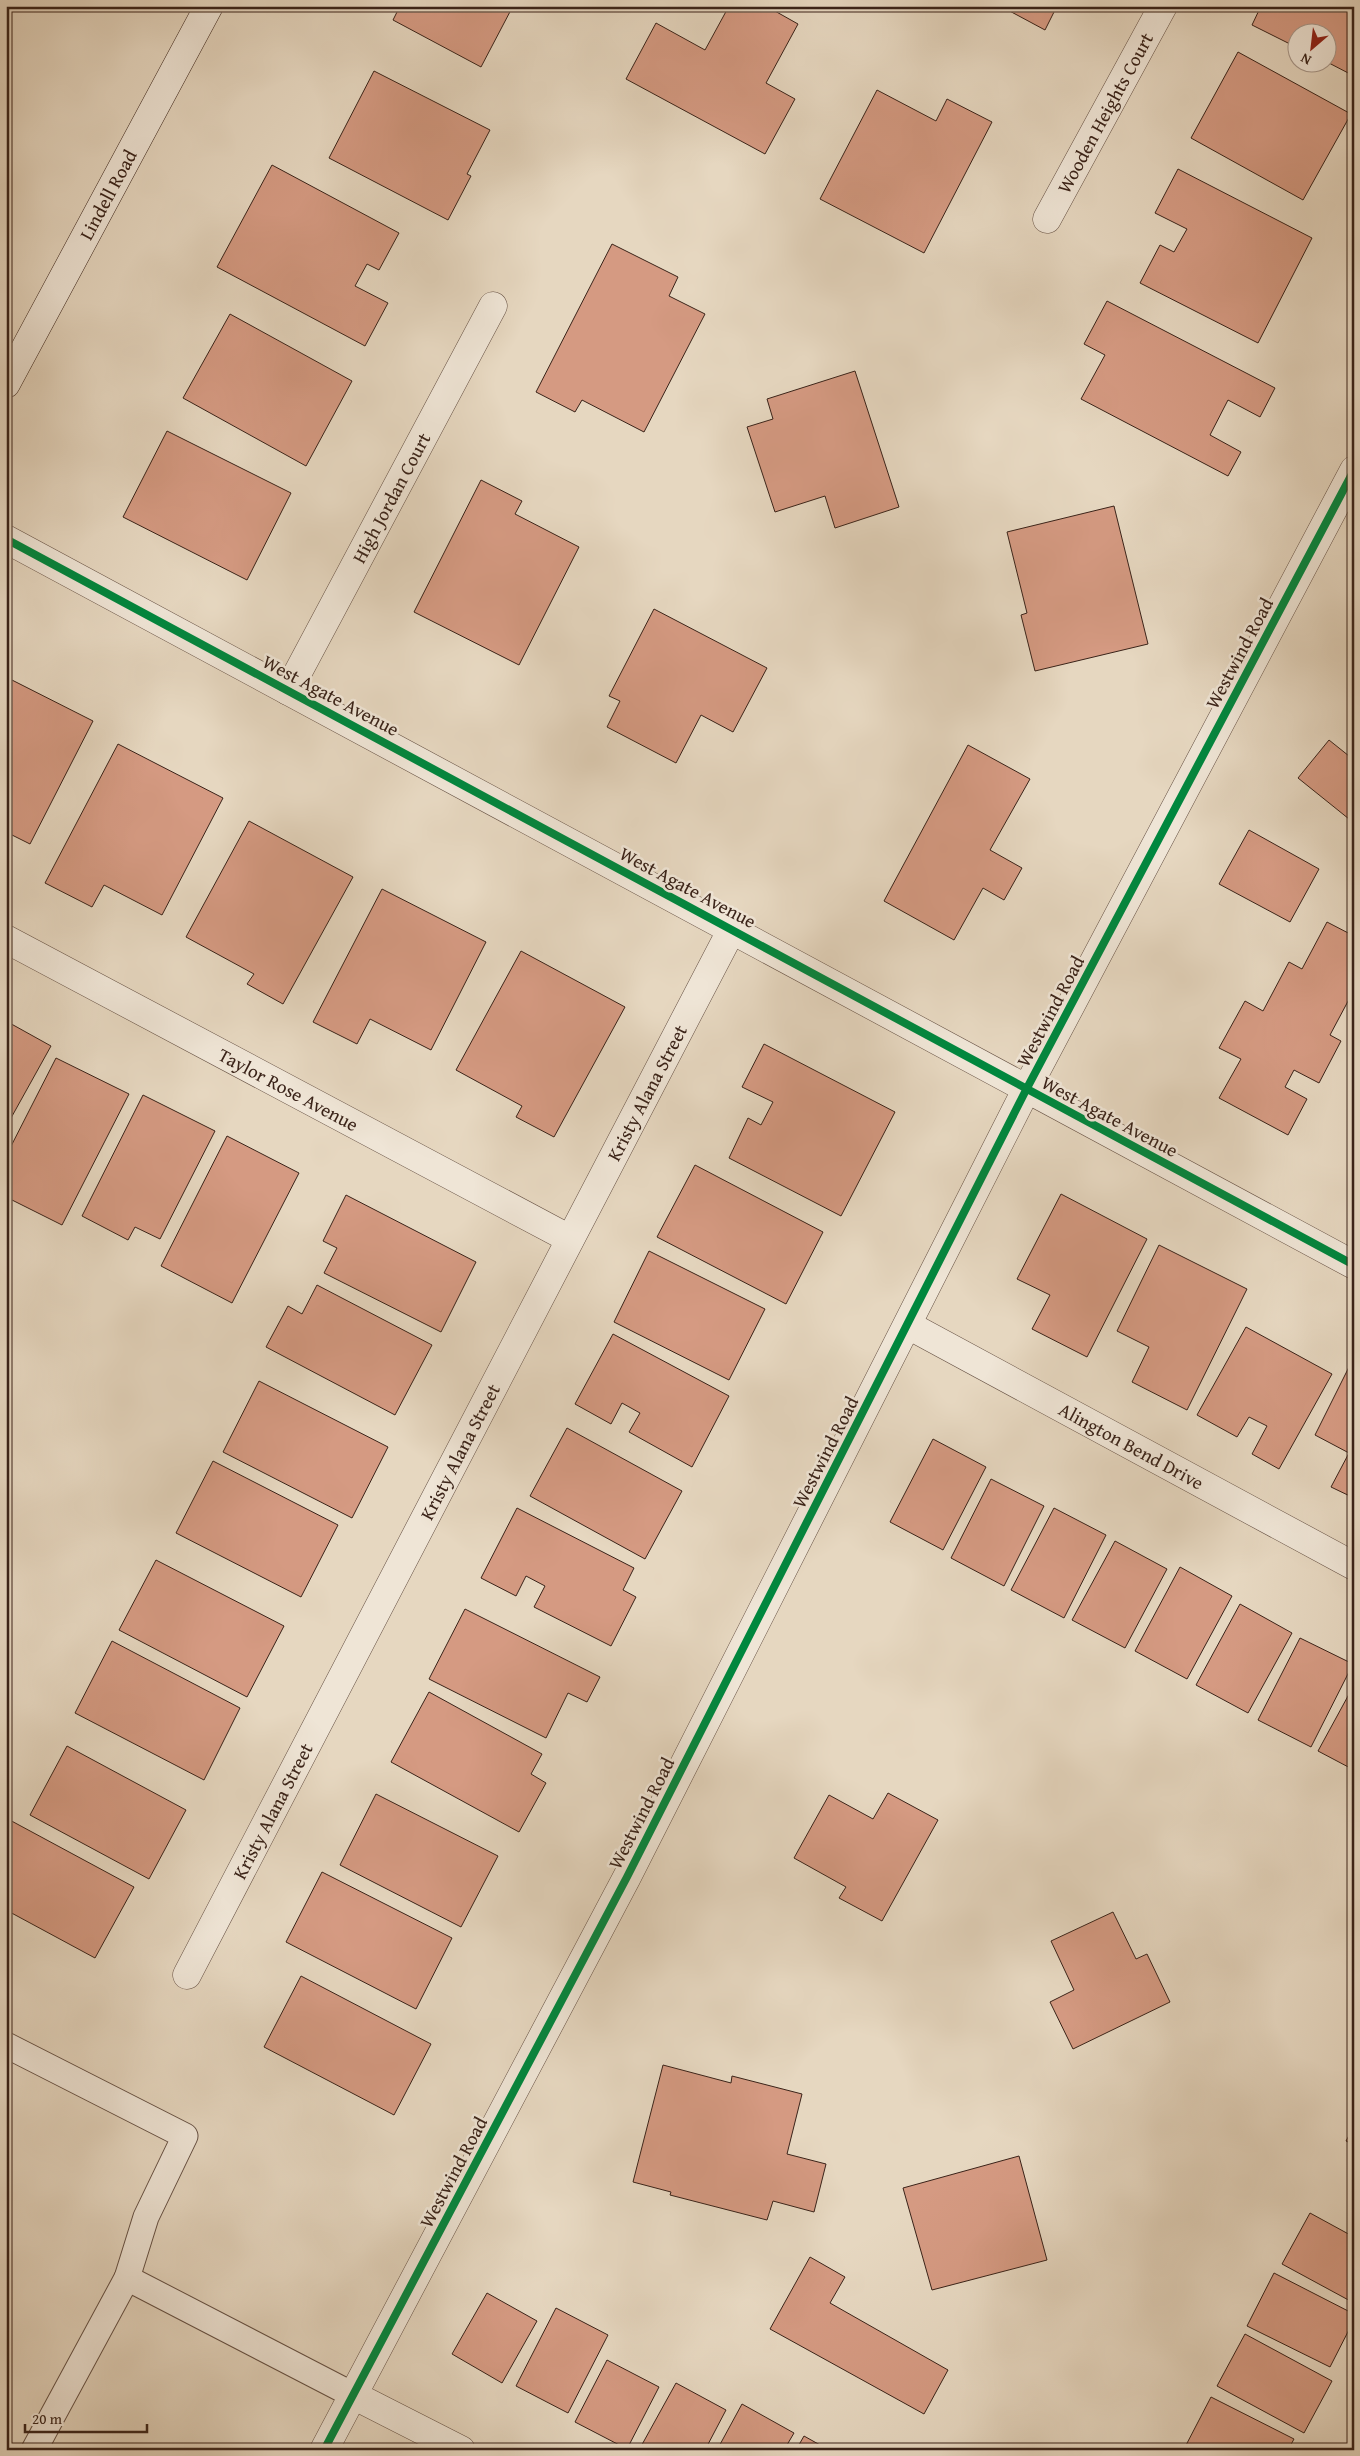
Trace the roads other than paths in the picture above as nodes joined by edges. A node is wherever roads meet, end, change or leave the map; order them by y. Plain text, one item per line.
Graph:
1 (209, 6) edge
2 (1163, 6) edge
3 (1047, 219) dead end
4 (493, 306) dead end
5 (6, 384) edge
6 (1354, 470) edge
7 (6, 540) edge
8 (288, 691) junction
9 (732, 929) junction
10 (6, 939) edge
11 (1026, 1090) junction
12 (570, 1239) junction
13 (1354, 1265) edge
14 (908, 1325) junction
15 (1354, 1566) edge
16 (187, 1975) dead end
17 (6, 2045) edge
18 (127, 2278) junction
19 (353, 2395) junction
20 (34, 2450) edge
21 (324, 2450) edge
22 (462, 2450) edge

1 - 5 street, Lindell Road
2 - 3 street, Wooden Heights Court
4 - 8 street, High Jordan Court
6 - 11 street, Westwind Road
7 - 8 street, West Agate Avenue
8 - 9 street, West Agate Avenue
9 - 11 street, West Agate Avenue
9 - 12 street, Kristy Alana Street
10 - 12 street, Taylor Rose Avenue
11 - 13 street, West Agate Avenue
11 - 14 street, Westwind Road
12 - 16 street, Kristy Alana Street
14 - 15 street, Alington Bend Drive
14 - 19 street, Westwind Road
17 - 18 lane
18 - 19 lane
18 - 20 lane
19 - 21 street, Westwind Road
19 - 22 street

